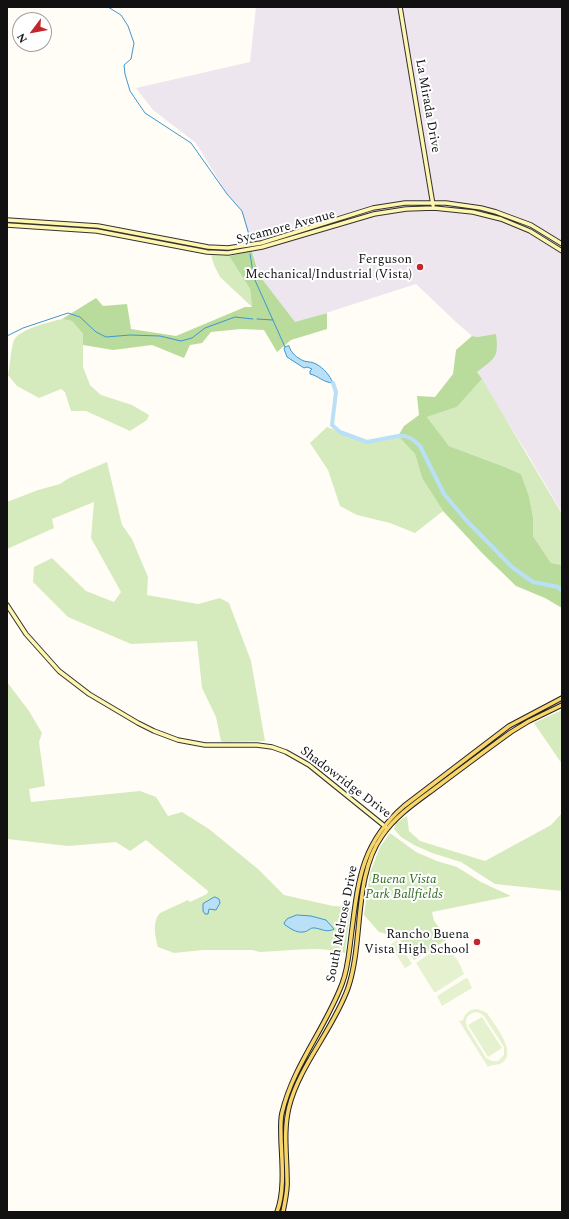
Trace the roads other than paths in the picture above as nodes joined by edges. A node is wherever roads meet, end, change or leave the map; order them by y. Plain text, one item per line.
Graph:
1 (400, 7) edge
2 (433, 202) junction
3 (434, 208) junction
4 (7, 220) edge
5 (7, 225) edge
6 (562, 244) edge
7 (562, 251) edge
8 (7, 605) edge
9 (562, 698) edge
10 (562, 702) edge
11 (560, 706) edge
12 (386, 827) junction
13 (277, 1212) edge
14 (283, 1212) edge

1 - 2 main road, La Mirada Drive
2 - 3 main road, La Mirada Drive
2 - 4 main road, Sycamore Avenue
2 - 6 main road, Sycamore Avenue
3 - 5 main road, Sycamore Avenue
3 - 7 main road, Sycamore Avenue
8 - 12 main road, Shadowridge Drive
9 - 12 main road, South Melrose Drive
10 - 11 main road
11 - 12 main road, South Melrose Drive
12 - 13 main road, South Melrose Drive
12 - 14 main road, South Melrose Drive

